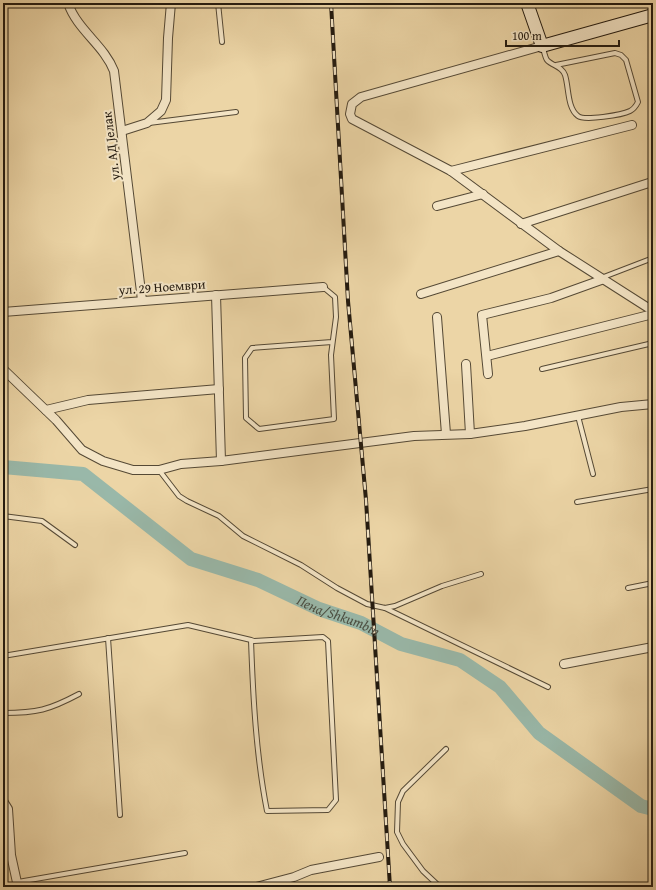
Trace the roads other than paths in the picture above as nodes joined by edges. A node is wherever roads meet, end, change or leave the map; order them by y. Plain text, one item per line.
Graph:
1 (68, 3) edge
2 (170, 3) edge
3 (218, 3) edge
4 (527, 3) edge
5 (653, 15) edge
6 (222, 42) dead end
7 (542, 46) junction
8 (556, 65) junction
9 (236, 112) dead end
10 (147, 123) junction
11 (632, 125) dead end
12 (122, 131) junction
13 (451, 171) junction
14 (652, 182) dead end
15 (483, 194) junction
16 (437, 206) dead end
17 (521, 224) junction
18 (560, 251) junction
19 (653, 258) edge
20 (602, 278) junction
21 (323, 287) joint
22 (421, 294) dead end
23 (216, 295) junction
24 (142, 300) junction
25 (653, 311) edge
26 (3, 312) edge
27 (653, 314) edge
28 (438, 318) dead end
29 (332, 342) junction
30 (653, 343) edge
31 (486, 356) junction
32 (466, 364) dead end
33 (3, 369) edge
34 (542, 369) dead end
35 (488, 374) dead end
36 (219, 389) junction
37 (653, 404) edge
38 (46, 410) junction
39 (578, 415) junction
40 (446, 434) junction
41 (470, 434) junction
42 (221, 462) junction
43 (159, 470) junction
44 (593, 474) dead end
45 (653, 488) edge
46 (577, 502) dead end
47 (3, 516) edge
48 (75, 545) dead end
49 (481, 574) dead end
50 (653, 583) edge
51 (628, 588) dead end
52 (385, 608) junction
53 (108, 638) junction
54 (251, 640) junction
55 (653, 647) edge
56 (3, 656) edge
57 (564, 664) dead end
58 (548, 687) dead end
59 (78, 694) dead end
60 (3, 713) edge
61 (446, 749) dead end
62 (3, 801) edge
63 (120, 815) dead end
64 (185, 853) dead end
65 (379, 857) dead end
66 (18, 885) edge
67 (256, 887) edge
68 (440, 887) edge

1 - 12 street, ул. АД Јелак
2 - 10 street
3 - 6 lane
4 - 7 main road
5 - 7 main road
7 - 8 lane
7 - 13 street
8 - 8 lane
9 - 10 lane
10 - 12 street
11 - 13 street
12 - 24 street, ул. АД Јелак
13 - 15 street
14 - 17 street
15 - 16 street
15 - 17 street
17 - 18 street
18 - 20 street
18 - 22 street
19 - 20 lane
20 - 25 street
20 - 31 street
21 - 23 street, ул. 29 Ноември
21 - 29 lane
23 - 24 street, ул. 29 Ноември
23 - 36 street
24 - 26 street, ул. 29 Ноември
27 - 31 street
28 - 40 street
29 - 29 lane
30 - 34 lane
31 - 35 street
32 - 41 street
33 - 38 street
36 - 38 street
36 - 42 street
37 - 39 street
38 - 43 street
39 - 41 street
39 - 44 lane
40 - 41 street
40 - 42 street
42 - 43 street
43 - 52 lane
45 - 46 lane
47 - 48 lane
49 - 52 lane
50 - 51 lane
52 - 58 lane
53 - 54 lane
53 - 56 lane
53 - 63 lane
54 - 54 lane
55 - 57 street
59 - 60 lane
61 - 68 lane
62 - 66 street
64 - 66 lane
65 - 67 street

